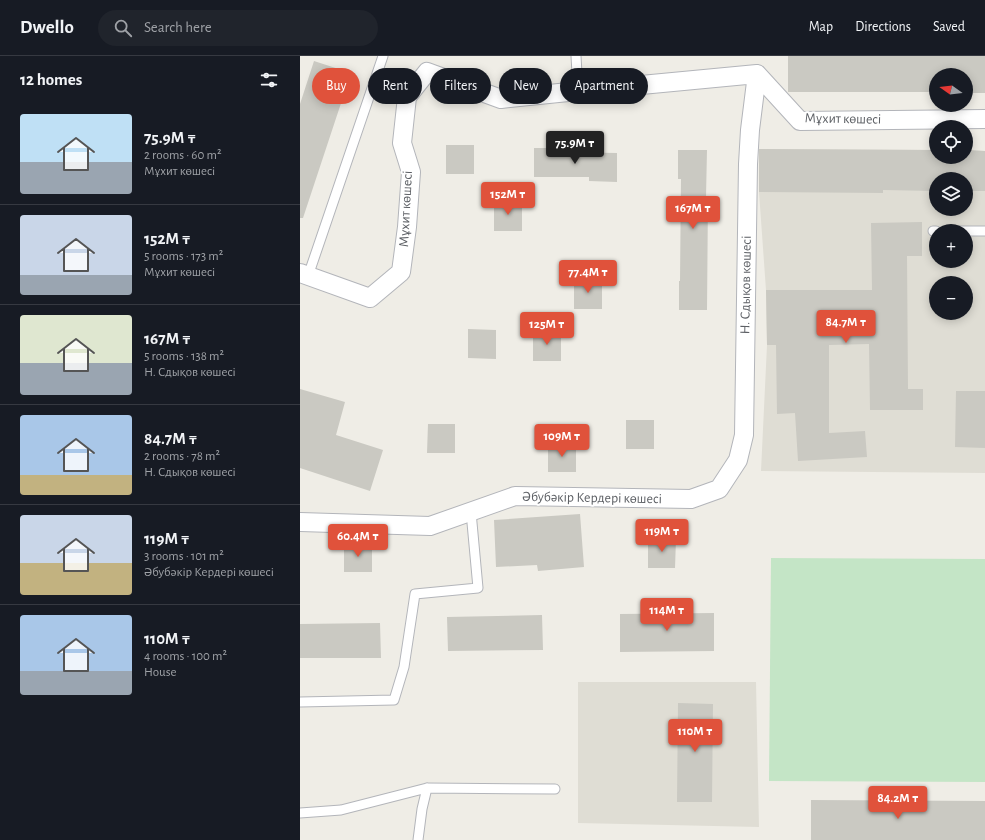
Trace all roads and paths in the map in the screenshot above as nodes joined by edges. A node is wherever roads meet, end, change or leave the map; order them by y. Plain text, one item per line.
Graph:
1 (383, 56) edge
2 (576, 56) edge
3 (577, 68) edge
4 (757, 74) junction
5 (648, 84) edge
6 (560, 92) edge
7 (985, 119) edge
8 (973, 231) edge
9 (985, 231) edge
10 (304, 275) edge
11 (719, 489) joint
12 (470, 512) junction
13 (300, 522) edge
14 (300, 702) edge
15 (427, 788) junction
16 (555, 789) dead end
17 (300, 813) edge
18 (418, 840) edge

1 - 10 lane
2 - 3 lane
4 - 5 street, Мұхит көшесі
4 - 7 street, Мұхит көшесі
4 - 11 street, Н. Сдықов көшесі
6 - 10 street, Мұхит көшесі
8 - 9 lane
11 - 12 street, Әбубәкір Кердері көшесі
12 - 13 street, Әбубәкір Кердері көшесі
12 - 14 lane
15 - 16 lane
15 - 17 lane
15 - 18 lane

